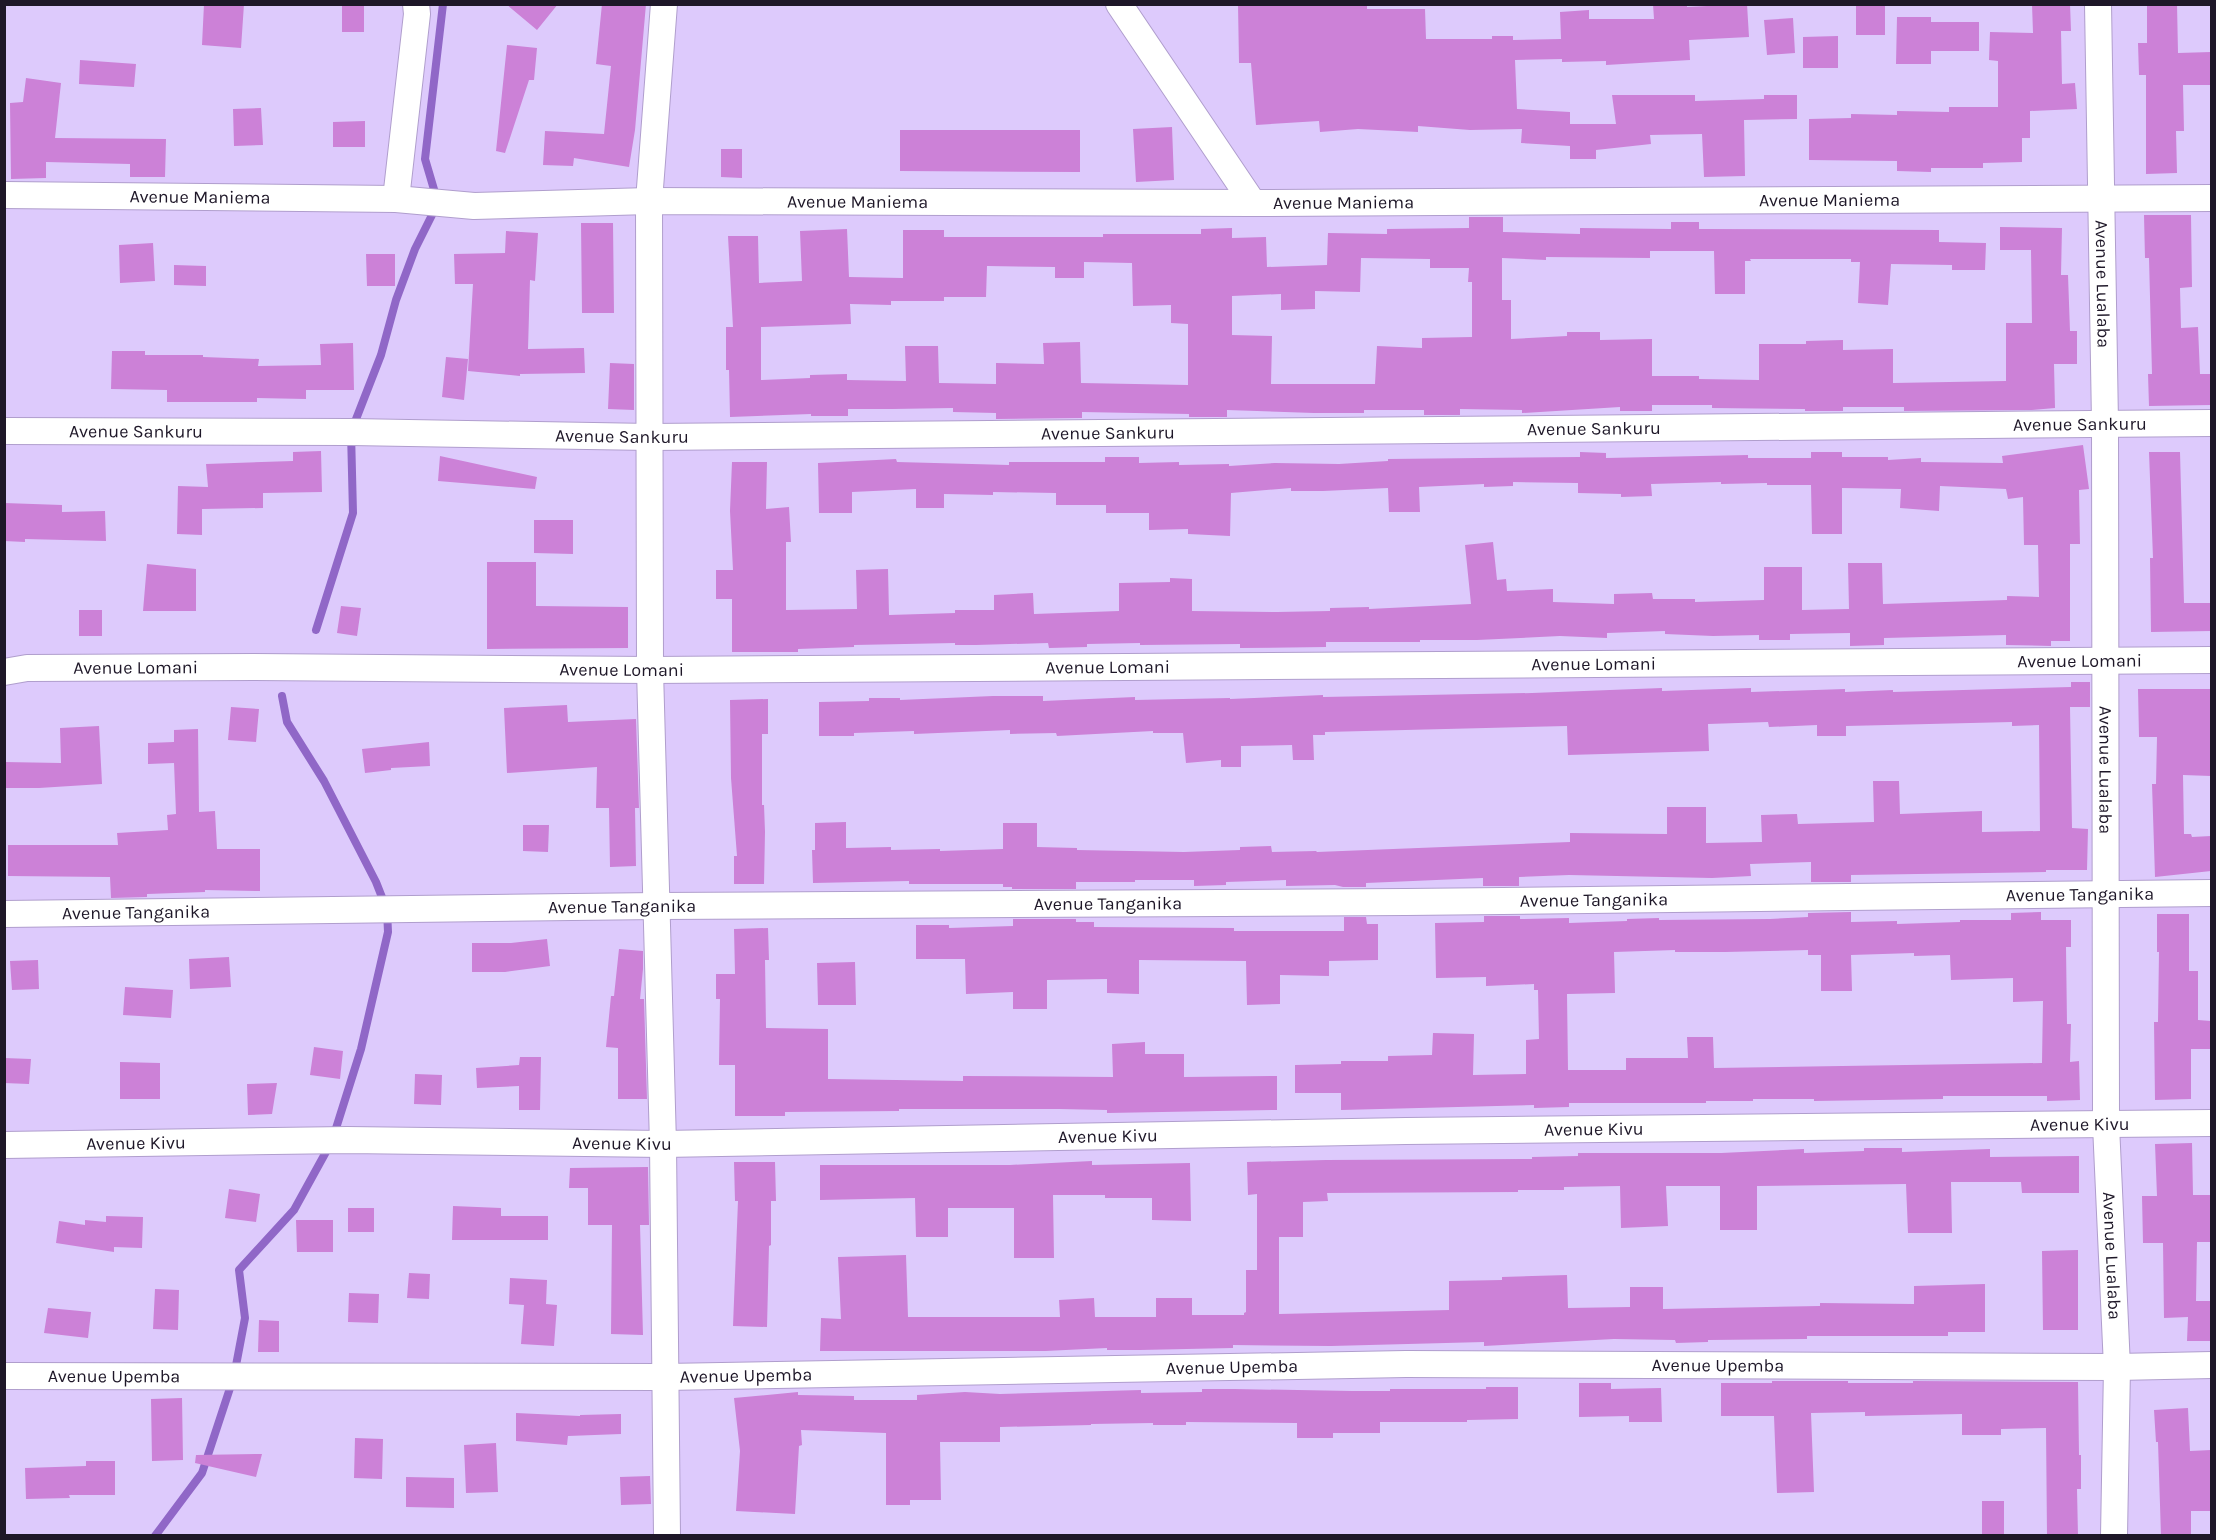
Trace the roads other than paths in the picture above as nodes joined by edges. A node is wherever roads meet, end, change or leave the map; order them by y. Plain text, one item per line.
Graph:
1 (416, 4) edge
2 (664, 4) edge
3 (1119, 4) edge
4 (2098, 4) edge
5 (4, 195) edge
6 (2211, 198) edge
7 (396, 199) junction
8 (2101, 200) junction
9 (649, 201) junction
10 (1253, 203) junction
11 (2105, 423) junction
12 (2211, 423) edge
13 (4, 431) edge
14 (650, 437) junction
15 (2211, 660) edge
16 (2107, 662) junction
17 (12, 668) edge
18 (650, 670) junction
19 (2211, 893) edge
20 (2105, 895) junction
21 (658, 906) junction
22 (4, 915) edge
23 (2211, 1123) edge
24 (2106, 1125) junction
25 (663, 1144) junction
26 (4, 1145) edge
27 (2211, 1365) edge
28 (2117, 1367) junction
29 (4, 1376) edge
30 (665, 1377) junction
31 (667, 1536) edge
32 (2114, 1536) edge

1 - 7 street
2 - 9 street
3 - 10 street
4 - 8 street, Avenue Lualaba
5 - 7 street, Avenue Maniema
6 - 8 street, Avenue Maniema
7 - 9 street, Avenue Maniema
8 - 10 street, Avenue Maniema
8 - 11 street, Avenue Lualaba
9 - 10 street, Avenue Maniema
9 - 14 street
11 - 12 street, Avenue Sankuru
11 - 14 street, Avenue Sankuru
11 - 16 street, Avenue Lualaba
13 - 14 street, Avenue Sankuru
14 - 18 street
15 - 16 street, Avenue Lomani
16 - 18 street, Avenue Lomani
16 - 20 street, Avenue Lualaba
17 - 18 street, Avenue Lomani
18 - 21 street
19 - 20 street, Avenue Tanganika
20 - 21 street, Avenue Tanganika
20 - 24 street, Avenue Lualaba
21 - 22 street, Avenue Tanganika
21 - 25 street
23 - 24 street, Avenue Kivu
24 - 25 street, Avenue Kivu
24 - 28 street, Avenue Lualaba
25 - 26 street, Avenue Kivu
25 - 30 street
27 - 28 street, Avenue Upemba
28 - 30 street, Avenue Upemba
28 - 32 street, Avenue Lualaba
29 - 30 street, Avenue Upemba
30 - 31 street

